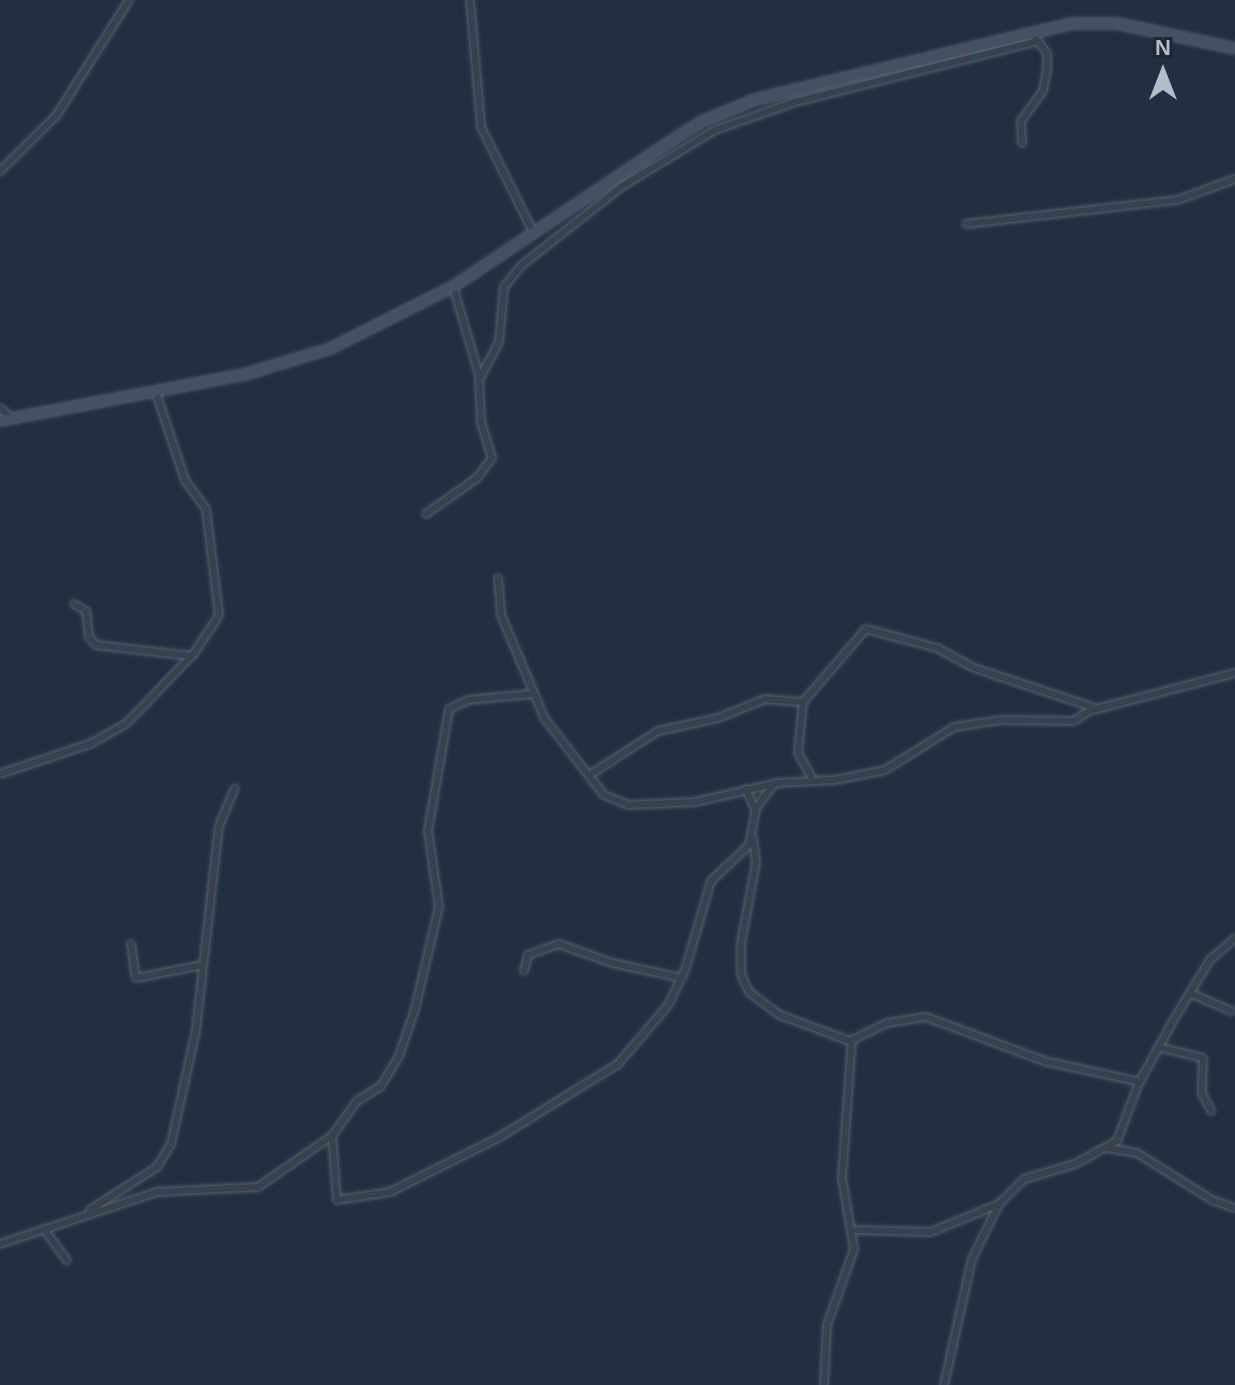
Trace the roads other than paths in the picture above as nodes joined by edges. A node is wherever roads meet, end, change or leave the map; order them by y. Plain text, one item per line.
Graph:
1 (129, 0) edge
2 (470, 0) edge
3 (1029, 31) junction
4 (1038, 41) junction
5 (1235, 48) edge
6 (1022, 143) dead end
7 (0, 171) edge
8 (1235, 179) edge
9 (966, 224) dead end
10 (534, 234) junction
11 (453, 286) junction
12 (480, 378) junction
13 (156, 393) junction
14 (0, 408) edge
15 (11, 418) junction
16 (0, 420) edge
17 (426, 514) dead end
18 (498, 578) dead end
19 (74, 604) dead end
20 (191, 656) junction
21 (1235, 673) edge
22 (531, 694) junction
23 (803, 702) junction
24 (1099, 709) junction
25 (0, 774) edge
26 (591, 774) junction
27 (813, 780) junction
28 (774, 784) junction
29 (235, 788) dead end
30 (746, 789) junction
31 (755, 809) junction
32 (752, 833) junction
33 (1235, 938) edge
34 (131, 944) dead end
35 (204, 965) junction
36 (524, 971) dead end
37 (682, 978) junction
38 (1190, 993) junction
39 (1231, 1011) dead end
40 (852, 1040) junction
41 (1158, 1047) junction
42 (1140, 1082) junction
43 (1211, 1111) dead end
44 (332, 1136) junction
45 (1107, 1148) junction
46 (999, 1204) junction
47 (1235, 1208) edge
48 (87, 1213) junction
49 (44, 1229) junction
50 (854, 1230) junction
51 (0, 1244) edge
52 (67, 1261) dead end
53 (824, 1385) edge
54 (944, 1385) edge

1 - 7 street
2 - 10 street
3 - 4 street
3 - 5 main road
3 - 10 main road
4 - 6 street
4 - 12 street
8 - 9 street
10 - 11 main road
11 - 12 street
11 - 13 main road
12 - 17 street
13 - 15 main road
13 - 20 street
14 - 15 street
15 - 16 main road
18 - 22 street
19 - 20 street
20 - 25 street
21 - 24 street
22 - 26 street
22 - 44 street
23 - 24 street
23 - 26 street
23 - 27 street
24 - 27 street
26 - 30 street
27 - 28 street
28 - 30 street
28 - 31 street
29 - 35 street
30 - 31 street
31 - 32 street
32 - 37 street
32 - 40 street
33 - 38 street
34 - 35 street
35 - 48 street
36 - 37 street
37 - 44 street
38 - 39 street
38 - 41 street
40 - 42 street
40 - 50 street
41 - 42 street
41 - 43 street
42 - 45 street
44 - 48 street
45 - 46 street
45 - 47 street
46 - 50 street
46 - 54 street
48 - 49 street
49 - 51 street
49 - 52 street
50 - 53 street

